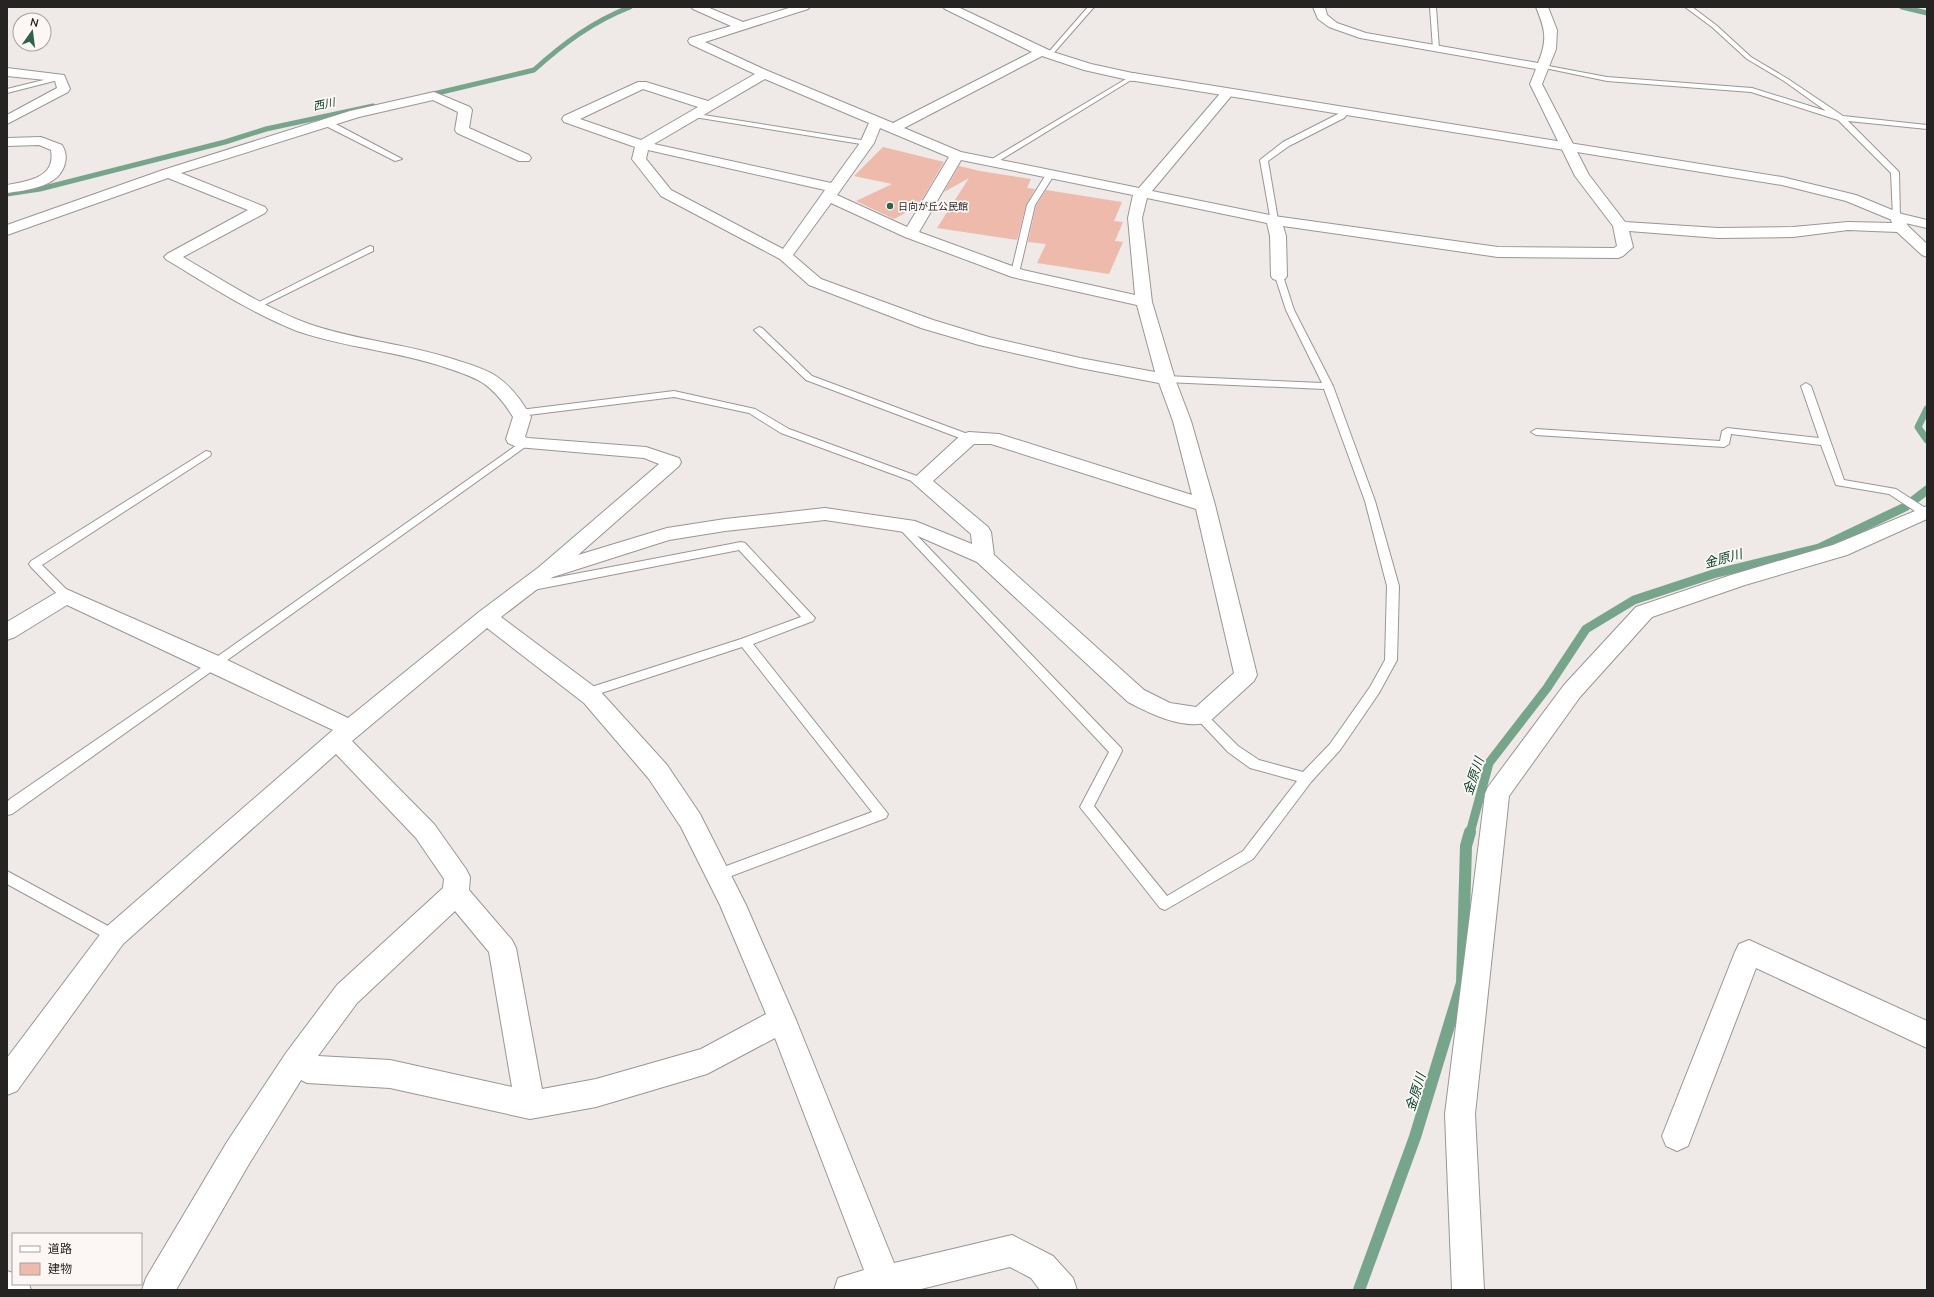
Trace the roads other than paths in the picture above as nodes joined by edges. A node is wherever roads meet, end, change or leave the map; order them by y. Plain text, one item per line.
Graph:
1 (697, 7) edge
2 (804, 7) edge
3 (949, 7) edge
4 (1091, 7) edge
5 (1319, 7) edge
6 (1433, 7) edge
7 (1542, 7) edge
8 (1688, 7) edge
9 (742, 26) junction
10 (1436, 49) junction
11 (1045, 54) junction
12 (1543, 67) junction
13 (7, 72) edge
14 (764, 74) junction
15 (1132, 76) junction
16 (60, 78) junction
17 (7, 91) edge
18 (1228, 92) junction
19 (709, 106) junction
20 (1347, 110) junction
21 (694, 115) junction
22 (1841, 118) junction
23 (7, 120) edge
24 (877, 120) junction
25 (327, 123) junction
26 (1927, 126) edge
27 (894, 128) junction
28 (7, 142) edge
29 (867, 142) junction
30 (642, 145) junction
31 (1568, 146) junction
32 (957, 155) junction
33 (524, 158) dead end
34 (398, 159) dead end
35 (991, 162) junction
36 (168, 173) junction
37 (1050, 175) junction
38 (7, 189) edge
39 (831, 192) junction
40 (1141, 194) junction
41 (1274, 220) junction
42 (1899, 222) junction
43 (1927, 224) edge
44 (1620, 226) junction
45 (7, 230) edge
46 (910, 234) junction
47 (370, 250) dead end
48 (1927, 252) edge
49 (785, 256) junction
50 (1014, 273) junction
51 (1279, 276) joint
52 (1144, 302) junction
53 (257, 306) junction
54 (759, 330) dead end
55 (1166, 379) junction
56 (1328, 386) junction
57 (1806, 386) dead end
58 (520, 413) junction
59 (1536, 432) dead end
60 (969, 438) junction
61 (1826, 442) junction
62 (524, 443) junction
63 (206, 454) dead end
64 (920, 481) junction
65 (1205, 505) junction
66 (1926, 512) edge
67 (901, 525) junction
68 (984, 556) junction
69 (546, 572) junction
70 (525, 588) junction
71 (66, 596) junction
72 (487, 617) junction
73 (7, 632) edge
74 (744, 642) junction
75 (215, 664) junction
76 (586, 693) junction
77 (1201, 716) junction
78 (344, 735) junction
79 (1306, 778) junction
80 (7, 810) edge
81 (718, 875) junction
82 (7, 877) edge
83 (456, 893) junction
84 (114, 936) junction
85 (782, 1020) junction
86 (1927, 1035) edge
87 (296, 1062) junction
88 (7, 1081) edge
89 (530, 1105) junction
90 (1677, 1136) dead end
91 (885, 1282) junction
92 (7, 1287) edge
93 (15, 1290) edge
94 (158, 1290) edge
95 (850, 1290) edge
96 (1061, 1290) edge
97 (1468, 1290) edge

1 - 9 street
2 - 9 street
3 - 11 street
4 - 11 lane
5 - 10 street
6 - 10 lane
7 - 12 street
8 - 22 lane
9 - 14 street
10 - 12 street
11 - 15 street
11 - 27 street
12 - 22 lane
12 - 31 street
13 - 16 street
14 - 19 street
14 - 24 street
15 - 18 street
15 - 35 lane
16 - 17 lane
16 - 23 street
18 - 20 street
18 - 40 street
19 - 21 street
19 - 30 street
20 - 31 street
20 - 41 lane
21 - 29 lane
21 - 30 street
22 - 26 lane
22 - 42 lane
24 - 27 street
24 - 29 street
25 - 33 street
25 - 34 lane
25 - 36 street
27 - 32 street
28 - 38 street
29 - 39 street
30 - 39 street
30 - 49 street
31 - 42 street
31 - 44 street
32 - 35 street
32 - 46 street
35 - 37 street
36 - 45 street
36 - 53 street
37 - 40 street
37 - 50 lane
39 - 46 street
39 - 49 street
40 - 41 street
40 - 52 street
41 - 44 street
41 - 51 street
42 - 43 street
42 - 44 street
42 - 48 street
46 - 50 street
47 - 53 lane
49 - 55 street
50 - 52 street
51 - 56 lane
52 - 55 street
53 - 58 street
54 - 60 lane
55 - 56 lane
55 - 65 street
56 - 79 lane
57 - 61 lane
58 - 62 street
58 - 64 lane
59 - 61 lane
60 - 64 street
60 - 65 street
61 - 66 lane
62 - 69 street
62 - 75 lane
63 - 71 lane
64 - 68 street
65 - 77 street
66 - 97 street
67 - 68 street
67 - 69 street
67 - 79 lane
68 - 77 street
69 - 70 street
70 - 72 street
70 - 74 lane
71 - 73 street
71 - 75 street
72 - 76 street
72 - 78 street
74 - 76 lane
74 - 81 lane
75 - 78 street
75 - 80 lane
76 - 81 street
77 - 79 lane
78 - 83 street
78 - 84 street
81 - 85 street
82 - 84 lane
83 - 87 street
83 - 89 street
84 - 88 street
85 - 89 street
85 - 91 street
86 - 90 street
87 - 89 street
87 - 94 street
91 - 95 street
91 - 96 street
92 - 93 street

